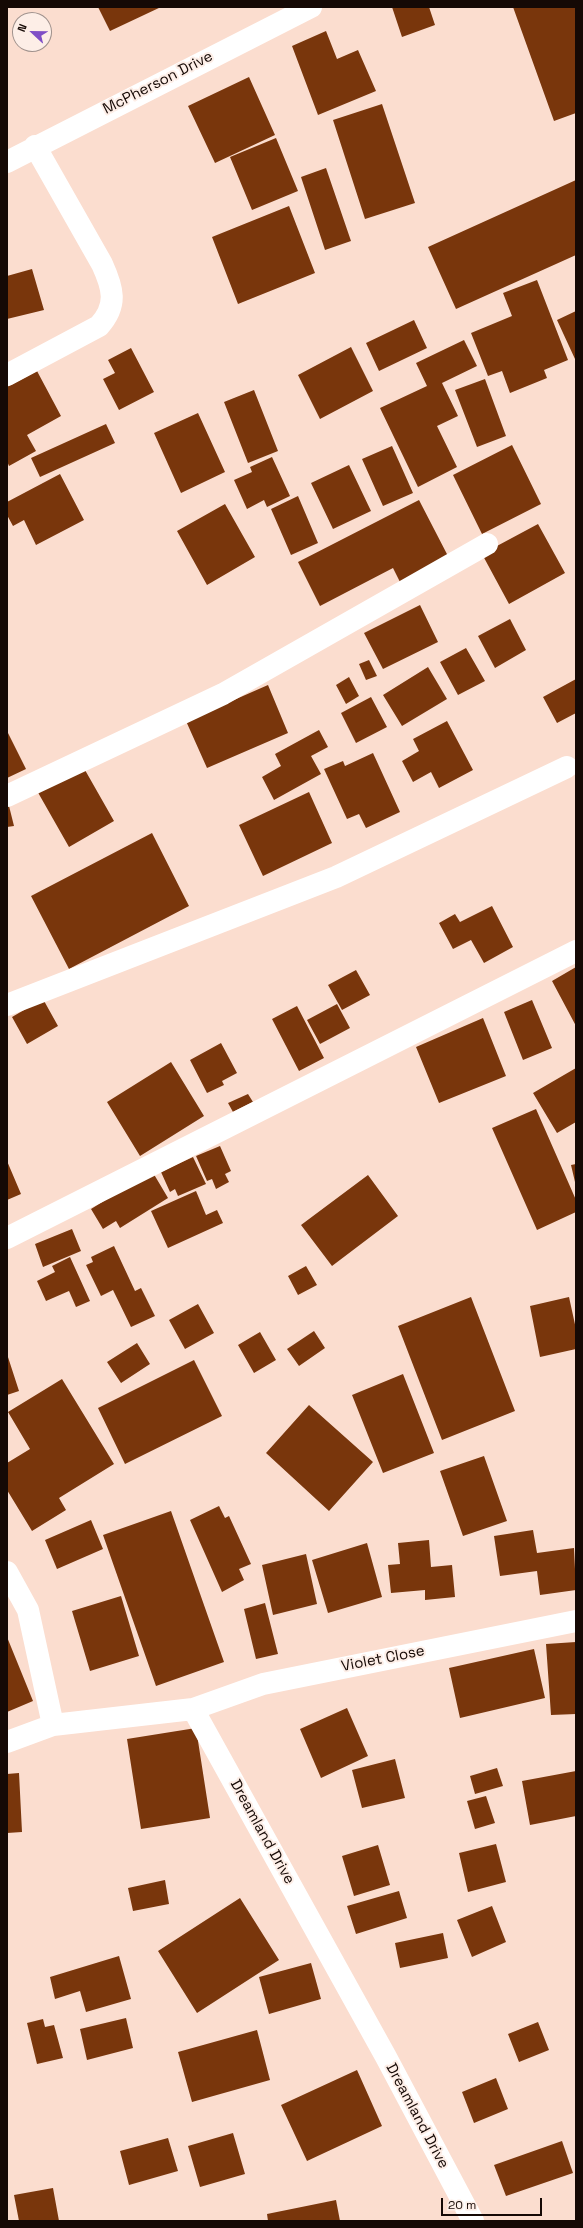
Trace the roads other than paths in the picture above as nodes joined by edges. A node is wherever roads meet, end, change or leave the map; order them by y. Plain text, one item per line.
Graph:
1 (303, 8) edge
2 (34, 146) junction
3 (7, 162) edge
4 (7, 375) edge
5 (487, 544) dead end
6 (567, 767) dead end
7 (7, 796) edge
8 (576, 951) edge
9 (7, 1005) edge
10 (7, 1238) edge
11 (7, 1572) edge
12 (576, 1621) edge
13 (193, 1709) junction
14 (53, 1725) junction
15 (7, 1742) edge
16 (473, 2221) edge

1 - 2 street, McPherson Drive
2 - 3 street, McPherson Drive
2 - 4 street
5 - 7 street
6 - 9 street
8 - 10 street
11 - 14 street
12 - 13 street, Violet Close
13 - 14 street
13 - 16 street, Dreamland Drive
14 - 15 street

